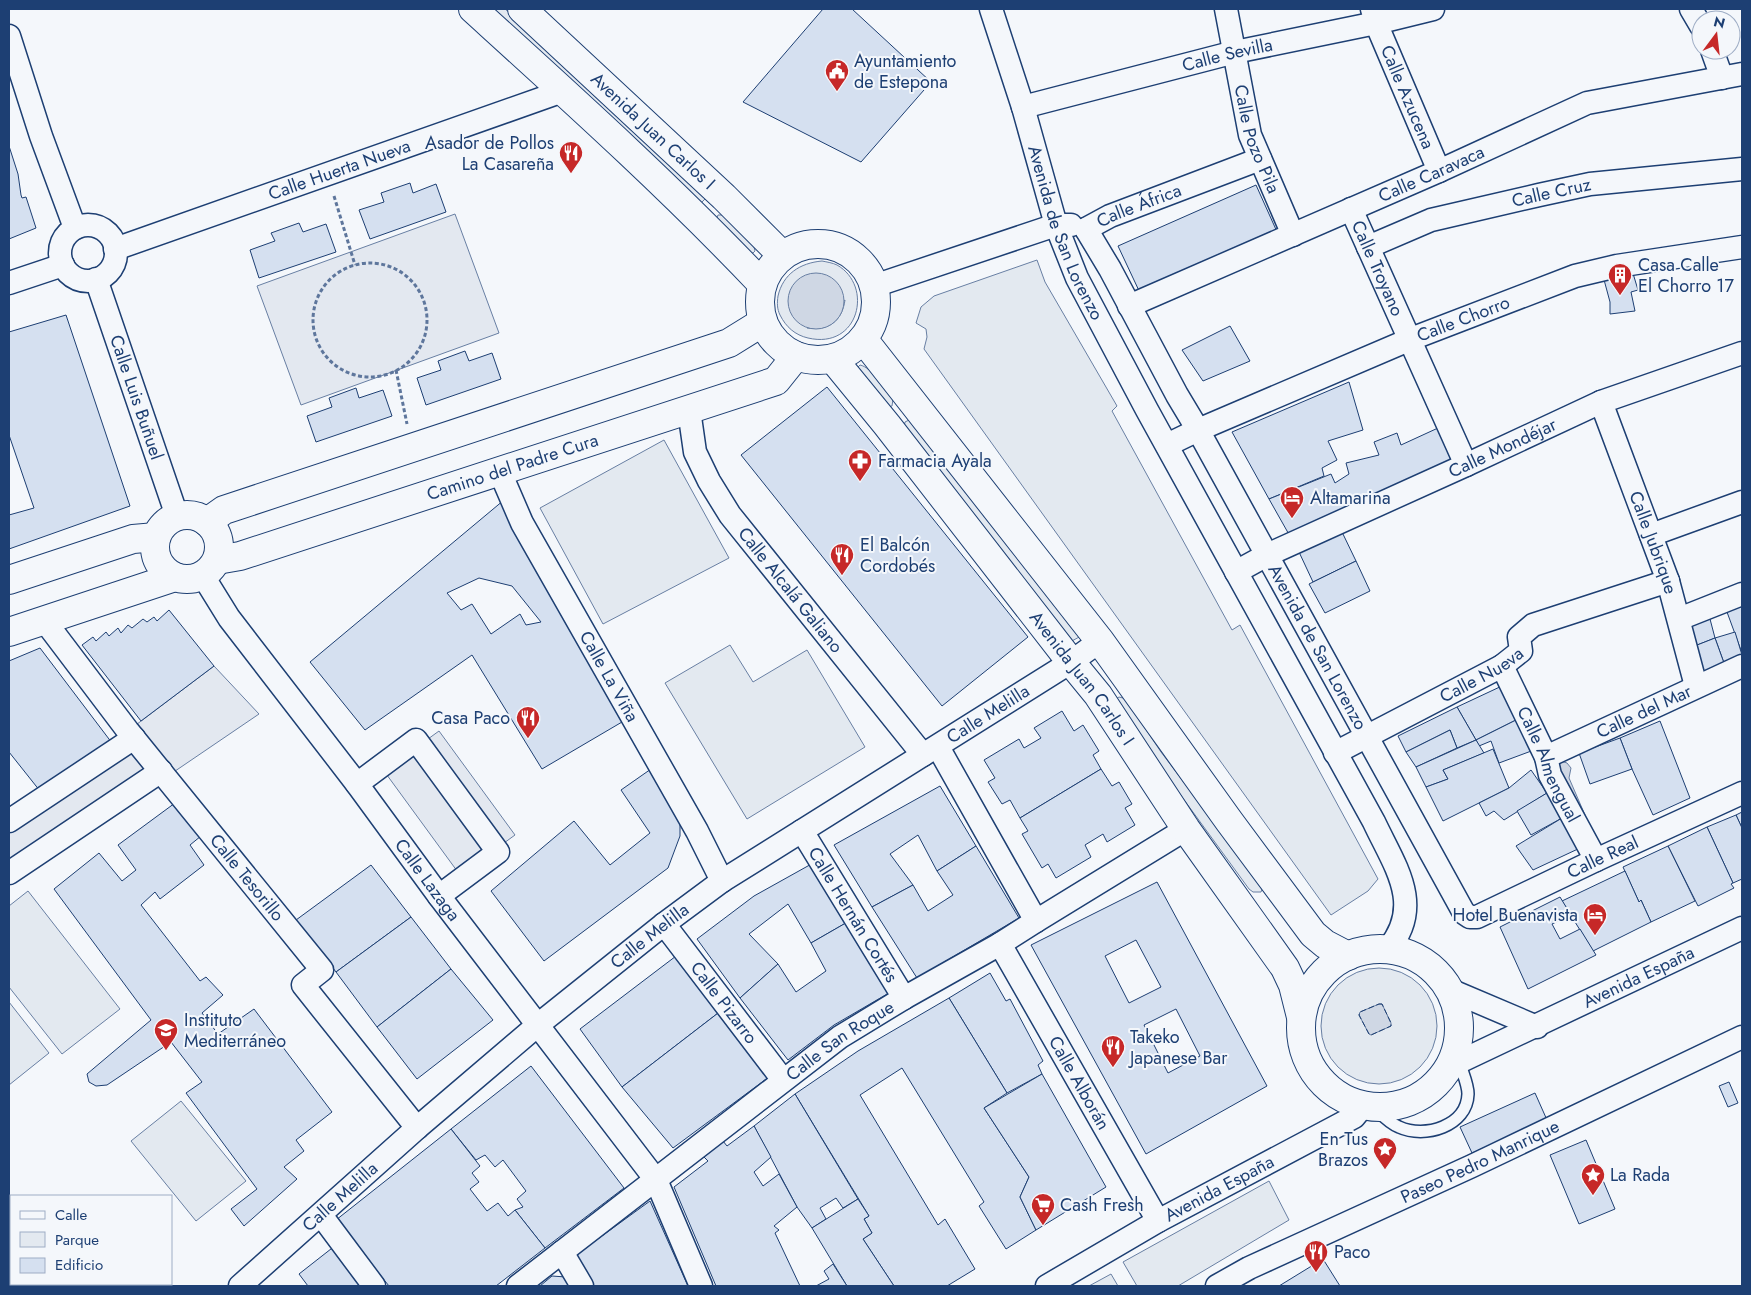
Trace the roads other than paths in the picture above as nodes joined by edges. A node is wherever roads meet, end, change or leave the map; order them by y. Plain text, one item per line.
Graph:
1 (472, 9) edge
2 (522, 9) edge
3 (991, 9) edge
4 (1226, 9) edge
5 (1427, 9) edge
6 (1374, 12) edge
7 (9, 36) edge
8 (1235, 52) junction
9 (1720, 60) edge
10 (1732, 76) edge
11 (563, 91) junction
12 (1023, 107) junction
13 (1260, 159) junction
14 (1742, 169) edge
15 (1439, 171) junction
16 (1351, 209) junction
17 (1056, 225) junction
18 (75, 228) junction
19 (1086, 229) junction
20 (1293, 235) junction
21 (1368, 247) junction
22 (1742, 247) edge
23 (115, 248) junction
24 (782, 255) junction
25 (63, 265) junction
26 (96, 279) junction
27 (9, 283) edge
28 (762, 284) junction
29 (874, 286) junction
30 (1129, 306) junction
31 (763, 322) junction
32 (863, 339) junction
33 (1411, 339) junction
34 (1742, 353) edge
35 (796, 356) junction
36 (833, 358) junction
37 (1601, 402) junction
38 (689, 410) junction
39 (1198, 430) junction
40 (1167, 445) junction
41 (1466, 466) junction
42 (500, 472) junction
43 (1742, 502) edge
44 (177, 516) junction
45 (207, 522) junction
46 (1651, 535) junction
47 (156, 537) junction
48 (1267, 556) junction
49 (210, 568) junction
50 (1236, 572) junction
51 (175, 577) junction
52 (9, 580) edge
53 (1668, 581) junction
54 (1742, 594) edge
55 (1679, 619) junction
56 (44, 620) junction
57 (9, 632) edge
58 (1100, 641) junction
59 (1071, 662) junction
60 (1502, 666) junction
61 (1742, 666) edge
62 (1696, 686) junction
63 (1366, 737) junction
64 (134, 738) junction
65 (930, 751) junction
66 (1336, 753) junction
67 (1546, 757) junction
68 (161, 771) junction
69 (357, 784) junction
70 (1742, 793) edge
71 (1365, 807) junction
72 (1405, 808) junction
73 (9, 821) edge
74 (1186, 830) junction
75 (802, 831) junction
76 (1596, 860) junction
77 (9, 873) edge
78 (722, 882) junction
79 (439, 896) junction
80 (1464, 913) joint
81 (1036, 920) junction
82 (664, 924) junction
83 (1742, 928) edge
84 (1000, 944) junction
85 (1388, 949) junction
86 (1348, 956) junction
87 (1450, 990) junction
88 (904, 998) junction
89 (1301, 1017) junction
90 (539, 1024) junction
91 (1536, 1026) junction
92 (1742, 1037) edge
93 (1454, 1062) junction
94 (783, 1080) junction
95 (1369, 1107) junction
96 (417, 1128) junction
97 (656, 1180) junction
98 (321, 1214) junction
99 (1158, 1221) junction
100 (562, 1252) junction
101 (240, 1286) edge
102 (374, 1286) edge
103 (518, 1286) edge
104 (582, 1286) edge
105 (700, 1286) edge
106 (1047, 1286) edge
107 (1217, 1286) edge

1 - 11 main road, Avenida Juan Carlos I
2 - 24 main road, Avenida Juan Carlos I
3 - 12 street, Avenida de San Lorenzo
4 - 8 street, Calle Pozo Pila
5 - 6 street, Calle Sevilla
6 - 8 street, Calle Sevilla
6 - 15 street, Calle Azucena
7 - 18 street
8 - 12 street, Calle Sevilla
8 - 13 street, Calle Pozo Pila
9 - 10 street
10 - 15 street, Calle Caravaca
11 - 23 street, Calle Huerta Nueva
11 - 28 main road, Avenida Juan Carlos I
12 - 17 street, Avenida de San Lorenzo
13 - 19 street, Calle África
13 - 20 street, Calle Pozo Pila
14 - 21 street, Calle Cruz
15 - 16 street, Calle Caravaca
16 - 20 street, Calle Caravaca
16 - 21 street, Calle Troyano
17 - 19 street, Calle África
17 - 29 street, Calle África
17 - 40 street, Avenida de San Lorenzo
18 - 23 street
18 - 25 street
19 - 30 street, Avenida de San Lorenzo
20 - 30 street, Calle Caravaca
21 - 33 street, Calle Troyano
22 - 33 street, Calle Chorro
23 - 26 street
24 - 28 main road
24 - 29 main road
25 - 26 street
25 - 27 street
26 - 44 street, Calle Luis Buñuel
28 - 31 main road
29 - 32 main road
30 - 39 street, Avenida de San Lorenzo
31 - 35 main road
31 - 45 main road
32 - 36 main road
32 - 58 main road, Avenida Juan Carlos I
33 - 39 street, Calle Chorro
33 - 41 street, Calle Troyano
34 - 37 street, Calle Mondéjar
35 - 36 main road
35 - 38 main road, Camino del Padre Cura
36 - 59 main road, Avenida Juan Carlos I
37 - 41 street, Calle Mondéjar
37 - 46 street, Calle Jubrique
38 - 42 main road, Camino del Padre Cura
38 - 65 street, Calle Alcalá Galiano
39 - 40 street
39 - 48 street, Avenida de San Lorenzo
40 - 50 street, Avenida de San Lorenzo
41 - 48 street, Calle Mondéjar
42 - 49 main road, Camino del Padre Cura
42 - 78 street, Calle La Viña
43 - 46 street
44 - 45 main road
44 - 47 main road
45 - 49 main road
46 - 53 street, Calle Jubrique
47 - 51 main road
47 - 52 main road
48 - 50 street, Avenida de San Lorenzo
48 - 63 street, Avenida de San Lorenzo
49 - 51 main road
49 - 69 street, Calle Lazaga
50 - 66 street, Avenida de San Lorenzo
51 - 56 main road
53 - 55 street, Calle Jubrique
53 - 60 street, Calle Nueva
54 - 55 street
55 - 62 street, Calle Jubrique
56 - 57 main road
56 - 64 street, Calle Tesorillo
58 - 59 street, Calle Melilla
58 - 86 main road, Avenida Juan Carlos I
59 - 65 street, Calle Melilla
59 - 74 main road, Avenida Juan Carlos I
60 - 63 street, Calle Nueva
60 - 67 street, Calle Almengual
61 - 62 street, Calle del Mar
62 - 67 street, Calle del Mar
63 - 66 street, Avenida de San Lorenzo
63 - 72 street, Avenida de San Lorenzo
64 - 68 street, Calle Tesorillo
64 - 73 street
65 - 75 street, Calle Melilla
65 - 81 street, Calle Alcalá Galiano
66 - 71 street, Avenida de San Lorenzo
67 - 76 street, Calle Almengual
68 - 77 street
68 - 96 street, Calle Tesorillo
69 - 79 street, Calle Lazaga
69 - 79 street
70 - 76 street, Calle Real
71 - 72 street
71 - 85 street, Avenida de San Lorenzo
72 - 80 street, Avenida de San Lorenzo
74 - 81 street, Calle San Roque
74 - 89 main road, Avenida Juan Carlos I
75 - 78 street, Calle Melilla
75 - 88 street, Calle Hernán Cortés
76 - 80 street, Calle Real
78 - 82 street, Calle Melilla
79 - 90 street, Calle Lazaga
81 - 84 street, Calle San Roque
82 - 90 street, Calle Melilla
82 - 94 street, Calle Pizarro
83 - 91 street, Avenida España
84 - 88 street, Calle San Roque
84 - 99 street, Calle Alborán
85 - 86 main road
85 - 87 main road
86 - 89 main road
87 - 91 street
87 - 93 main road
88 - 94 street, Calle San Roque
89 - 95 main road
90 - 96 street, Calle Melilla
90 - 97 street, Calle Lazaga
91 - 93 street, Avenida España
92 - 107 street, Paseo Pedro Manrique
93 - 95 main road
93 - 95 lane
94 - 97 street, Calle San Roque
95 - 99 street, Avenida España
96 - 98 street, Calle Melilla
97 - 100 street, Calle San Roque
97 - 105 street, Calle Lazaga
98 - 101 street, Calle Melilla
98 - 102 street
99 - 106 street, Avenida España
100 - 103 street, Calle San Roque
100 - 104 street

